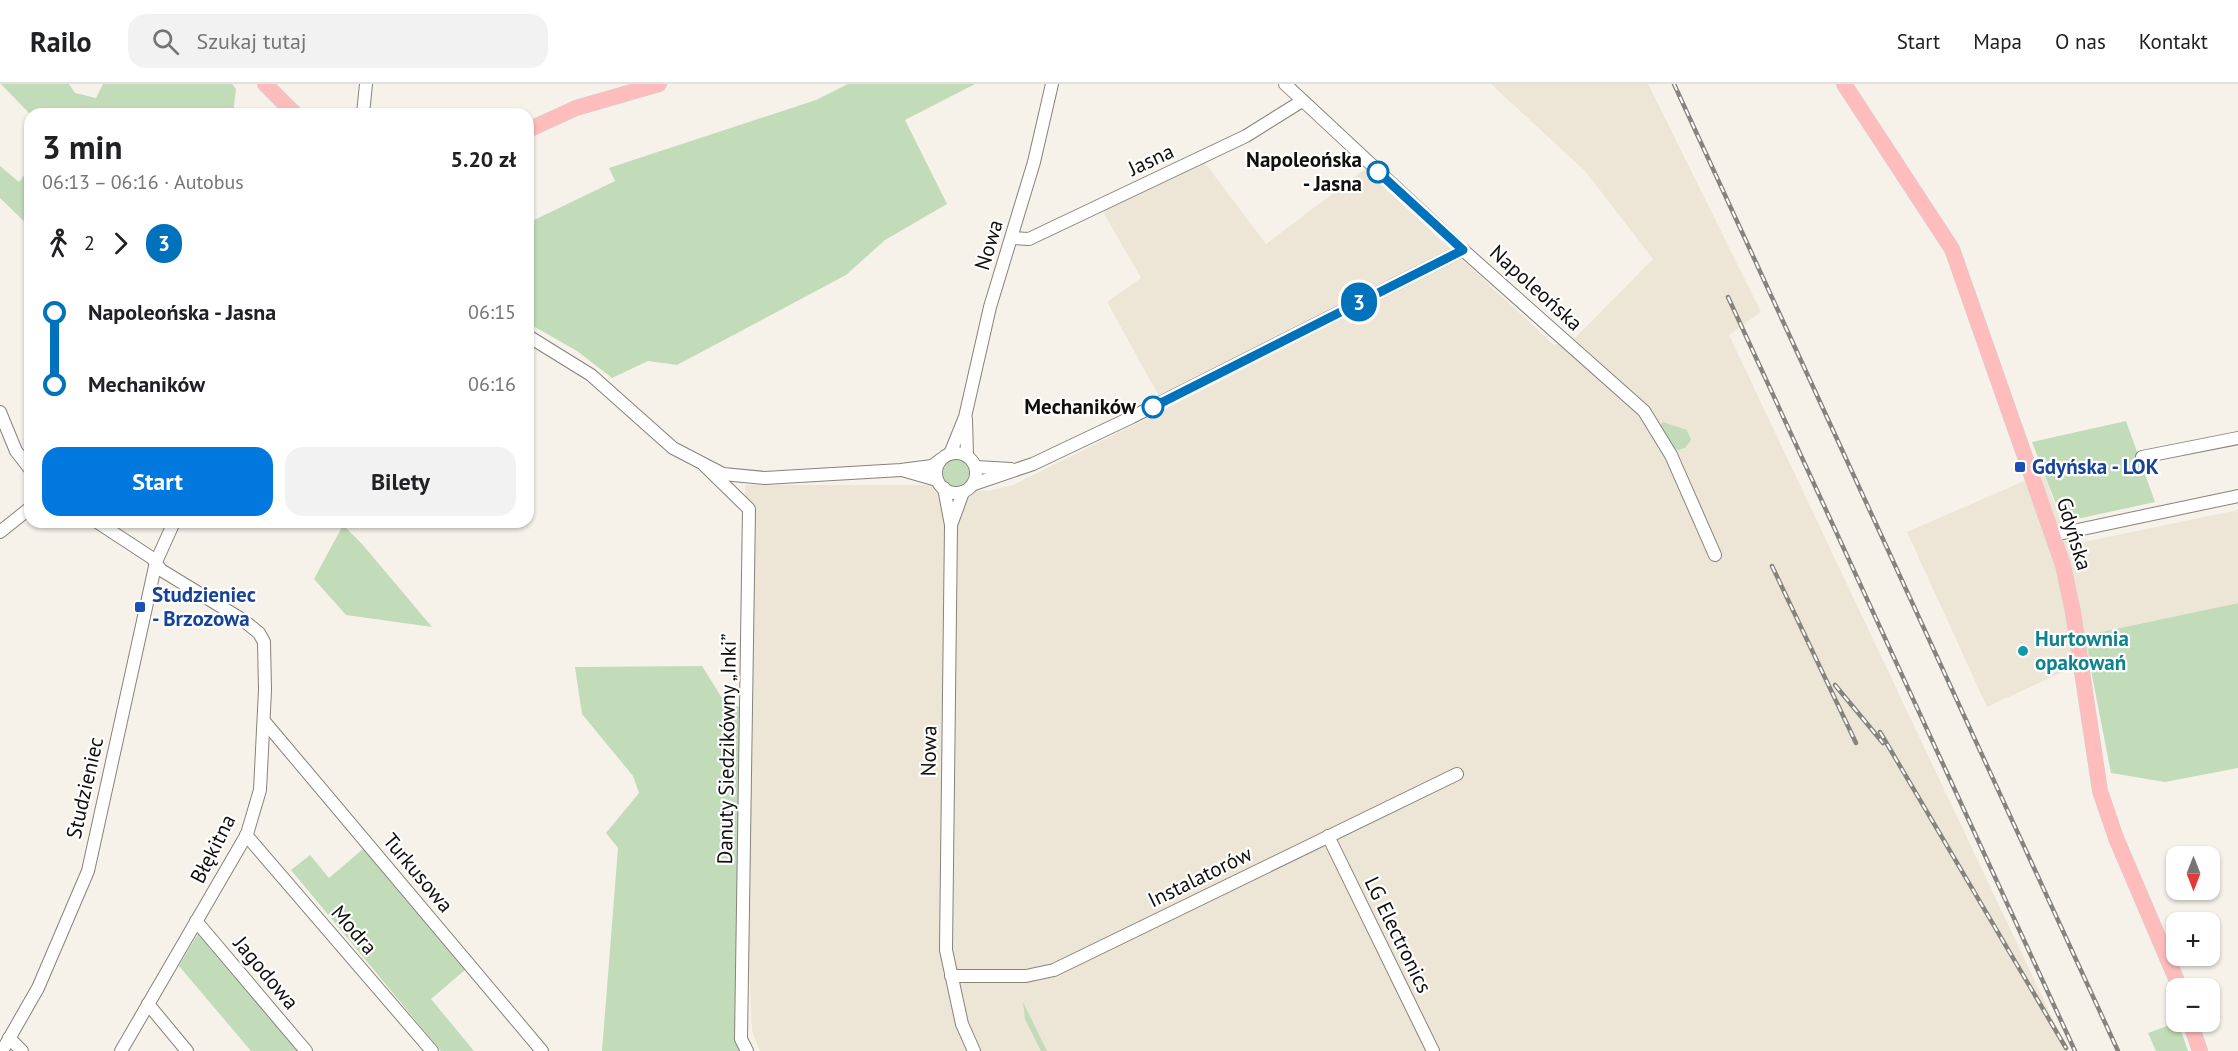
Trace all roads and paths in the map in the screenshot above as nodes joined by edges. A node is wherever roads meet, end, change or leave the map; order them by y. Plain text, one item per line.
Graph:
1 (265, 84) edge
2 (366, 84) edge
3 (659, 84) edge
4 (1052, 84) edge
5 (1285, 84) edge
6 (1844, 84) edge
7 (1302, 101) junction
8 (289, 108) edge
9 (364, 108) edge
10 (534, 127) edge
11 (1012, 238) junction
12 (1463, 250) junction
13 (534, 340) edge
14 (0, 412) edge
15 (965, 417) junction
16 (2238, 438) edge
17 (967, 455) junction
18 (945, 457) junction
19 (2142, 458) dead end
20 (24, 461) edge
21 (704, 465) junction
22 (976, 467) junction
23 (1011, 469) junction
24 (901, 470) junction
25 (974, 483) junction
26 (940, 484) junction
27 (963, 492) junction
28 (2238, 496) edge
29 (24, 513) edge
30 (951, 525) junction
31 (106, 528) edge
32 (171, 528) edge
33 (0, 532) edge
34 (2054, 535) junction
35 (1715, 555) dead end
36 (156, 562) junction
37 (264, 721) junction
38 (1457, 774) dead end
39 (246, 835) junction
40 (1328, 836) junction
41 (196, 921) junction
42 (951, 976) junction
43 (2176, 978) edge
44 (148, 1004) junction
45 (2193, 1032) edge
46 (9, 1038) junction
47 (2, 1051) edge
48 (21, 1051) edge
49 (121, 1051) edge
50 (187, 1051) edge
51 (306, 1051) edge
52 (432, 1051) edge
53 (542, 1051) edge
54 (747, 1051) edge
55 (974, 1051) edge
56 (1433, 1051) edge
57 (2200, 1051) edge

1 - 8 main road
2 - 9 street
3 - 10 main road
4 - 11 street, Nowa
5 - 7 street, Napoleońska
6 - 34 main road, Gdyńska
7 - 11 street, Jasna
7 - 12 street, Napoleońska
11 - 15 street, Nowa
12 - 23 street
12 - 35 street, Napoleońska
13 - 21 street
14 - 20 street
15 - 17 street, Nowa
15 - 18 street, Nowa
16 - 19 street
17 - 18 street
17 - 22 street
18 - 24 street
18 - 26 street
21 - 24 street
21 - 54 street, Danuty Siedzikówny „Inki”
22 - 23 street
22 - 25 street
23 - 25 street
24 - 26 street
25 - 27 street
26 - 27 street
26 - 30 street, Nowa
27 - 30 street, Nowa
28 - 34 street
29 - 33 street
30 - 42 street, Nowa
31 - 36 street
32 - 36 street, Studzieniec
34 - 43 main road, Gdyńska
36 - 37 street, Błękitna
36 - 46 street, Studzieniec
37 - 39 street, Błękitna
37 - 53 street, Turkusowa
38 - 40 street, Instalatorów
39 - 41 street, Błękitna
39 - 52 street, Modra
40 - 42 street, Instalatorów
40 - 56 street, LG Electronics
41 - 44 street, Błękitna
41 - 51 street, Jagodowa
42 - 55 street, Nowa
44 - 49 street, Błękitna
44 - 50 street
45 - 57 main road
46 - 47 street, Studzieniec
46 - 48 street

